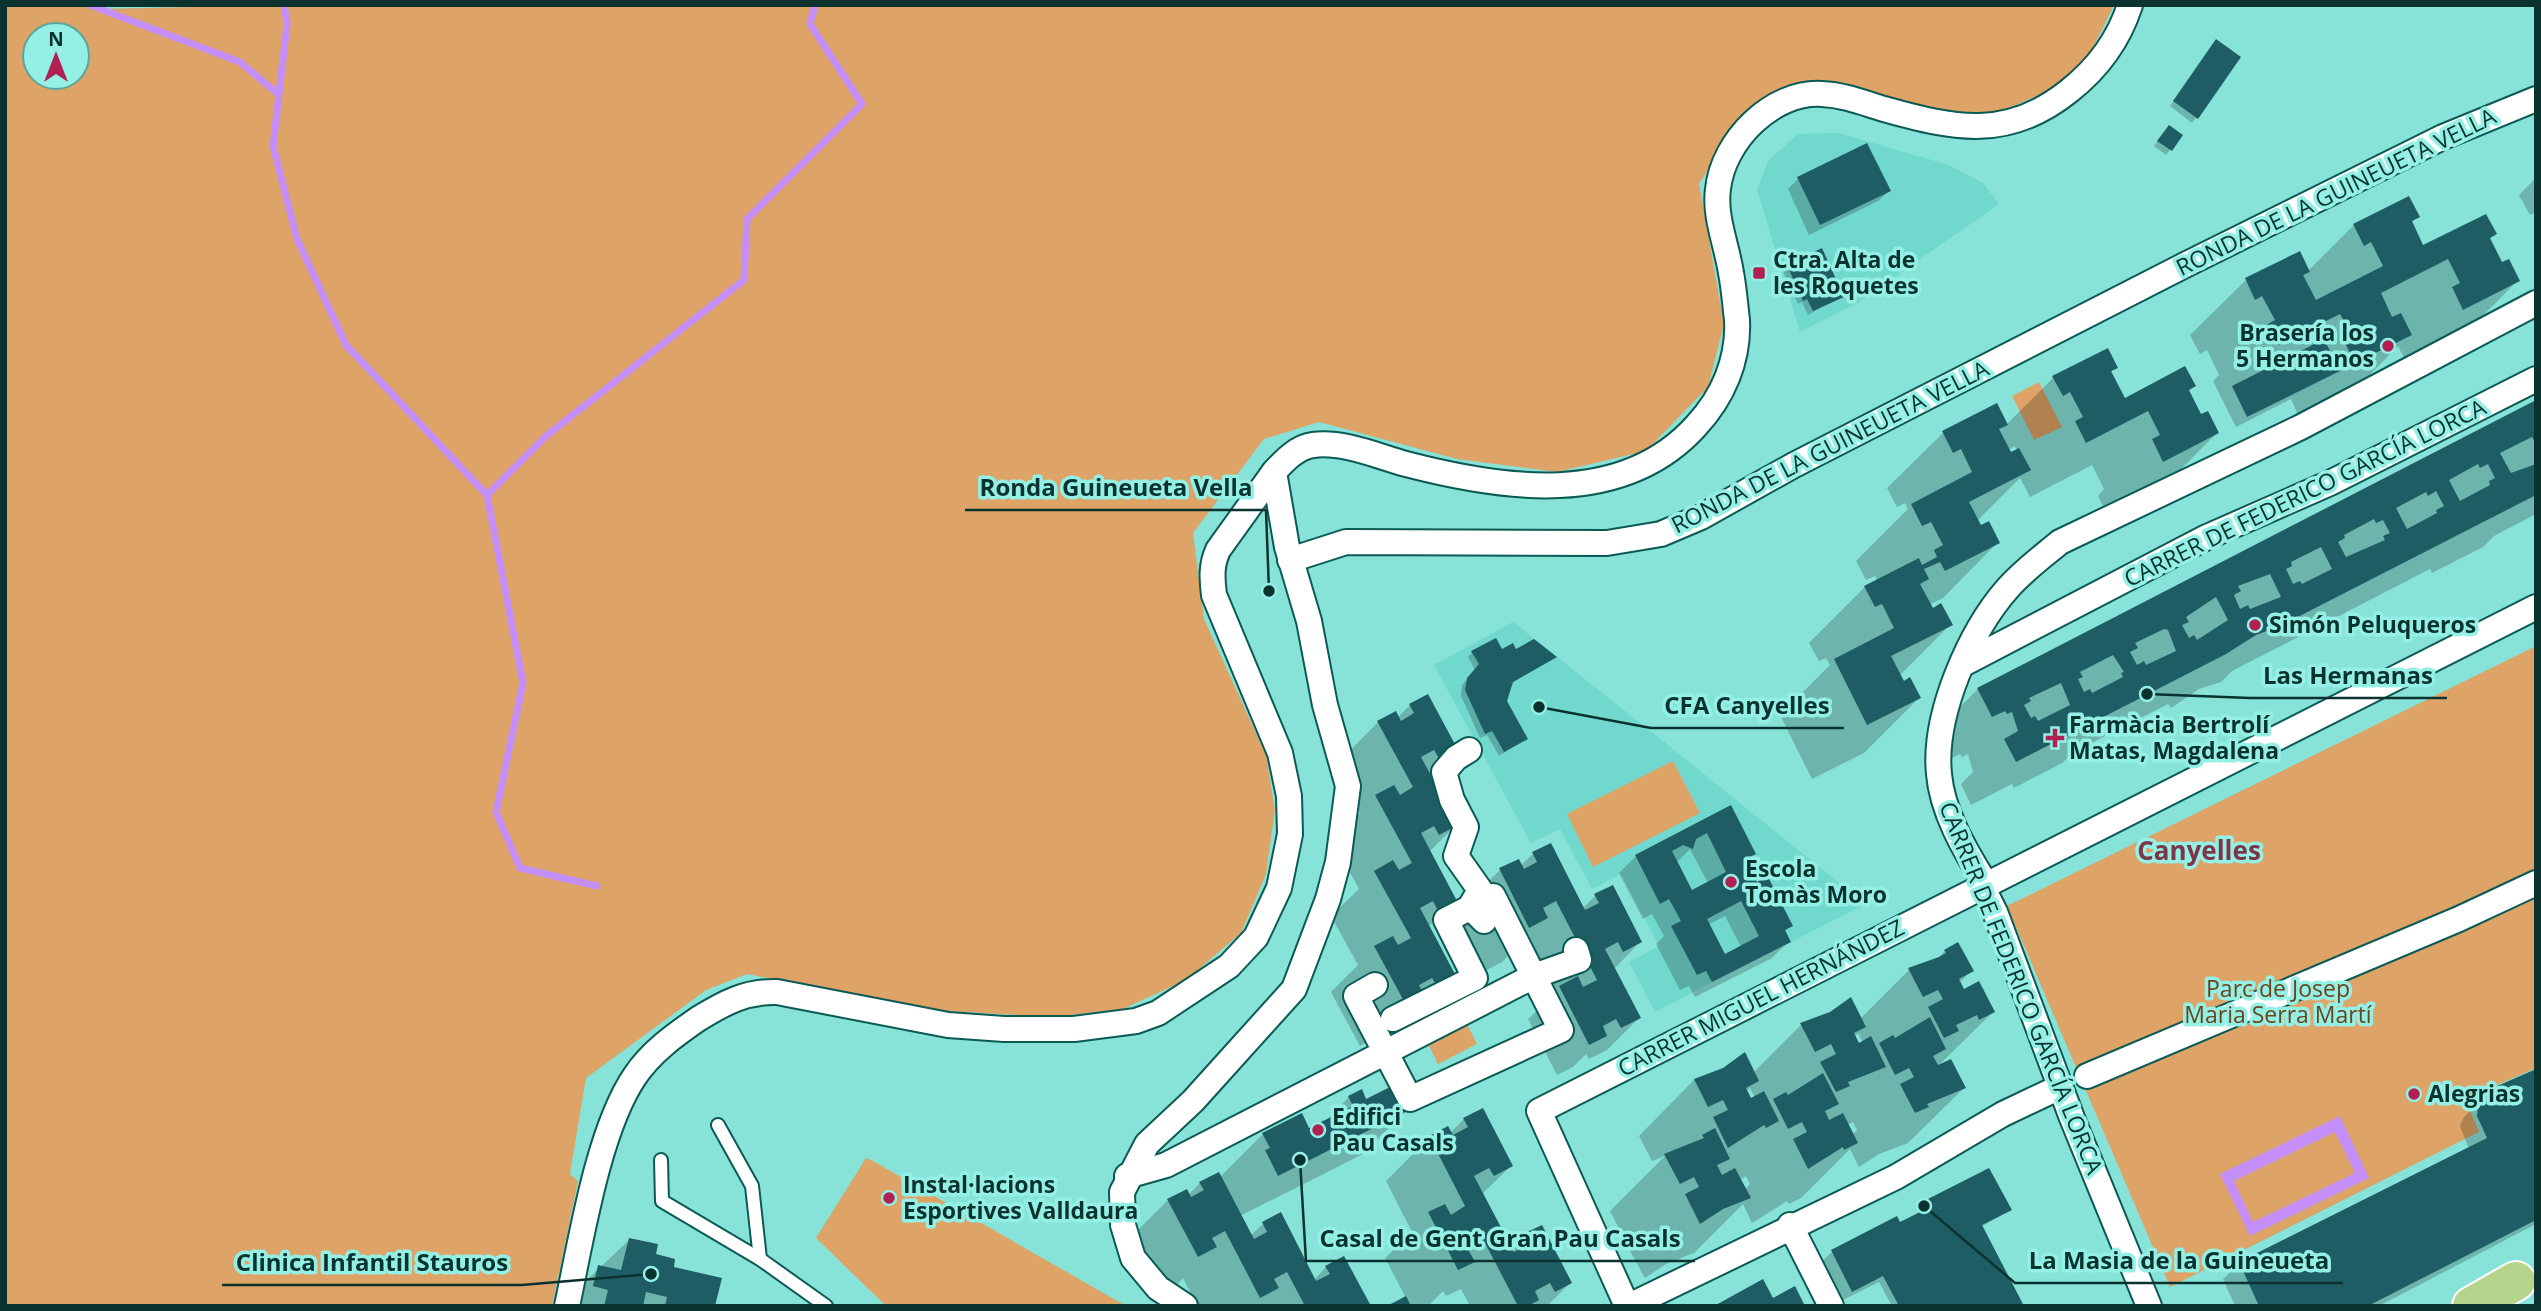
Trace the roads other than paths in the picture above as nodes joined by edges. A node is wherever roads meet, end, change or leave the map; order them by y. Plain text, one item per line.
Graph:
1 (2130, 5) edge
2 (2536, 99) edge
3 (2536, 303) edge
4 (2536, 379) edge
5 (1275, 472) junction
6 (1290, 560) junction
7 (2536, 607) edge
8 (1963, 664) junction
9 (1469, 750) dead end
10 (2536, 883) edge
11 (1982, 886) junction
12 (1485, 913) junction
13 (1531, 935) dead end
14 (1576, 950) dead end
15 (1534, 976) junction
16 (1375, 985) dead end
17 (1392, 1019) dead end
18 (1382, 1055) junction
19 (2087, 1076) dead end
20 (2060, 1087) junction
21 (718, 1125) dead end
22 (661, 1160) dead end
23 (1127, 1176) junction
24 (1790, 1225) junction
25 (760, 1259) junction
26 (2516, 1281) dead end
27 (567, 1306) edge
28 (826, 1306) edge
29 (1185, 1306) edge
30 (1628, 1306) edge
31 (1831, 1306) edge
32 (2149, 1306) edge
33 (2472, 1306) edge

1 - 5 street
2 - 6 street, RONDA DE LA GUINEUETA VELLA
3 - 8 street, CARRER DE FEDERICO GARCÍA LORCA
4 - 8 street, CARRER DE FEDERICO GARCÍA LORCA
5 - 6 street
5 - 27 street
6 - 23 street
7 - 11 street, CARRER MIGUEL HERNÁNDEZ
8 - 11 street, CARRER DE FEDERICO GARCÍA LORCA
9 - 12 street
10 - 19 street
11 - 20 street, CARRER DE FEDERICO GARCÍA LORCA
11 - 30 street, CARRER MIGUEL HERNÁNDEZ
12 - 13 street
12 - 15 street
12 - 17 street
14 - 15 street
15 - 18 street
15 - 18 street
16 - 18 street
18 - 23 street
20 - 24 street
20 - 32 street, CARRER DE FEDERICO GARCÍA LORCA
21 - 25 lane
22 - 25 lane
23 - 29 street
24 - 30 street
24 - 31 street
25 - 28 lane
26 - 33 highway

